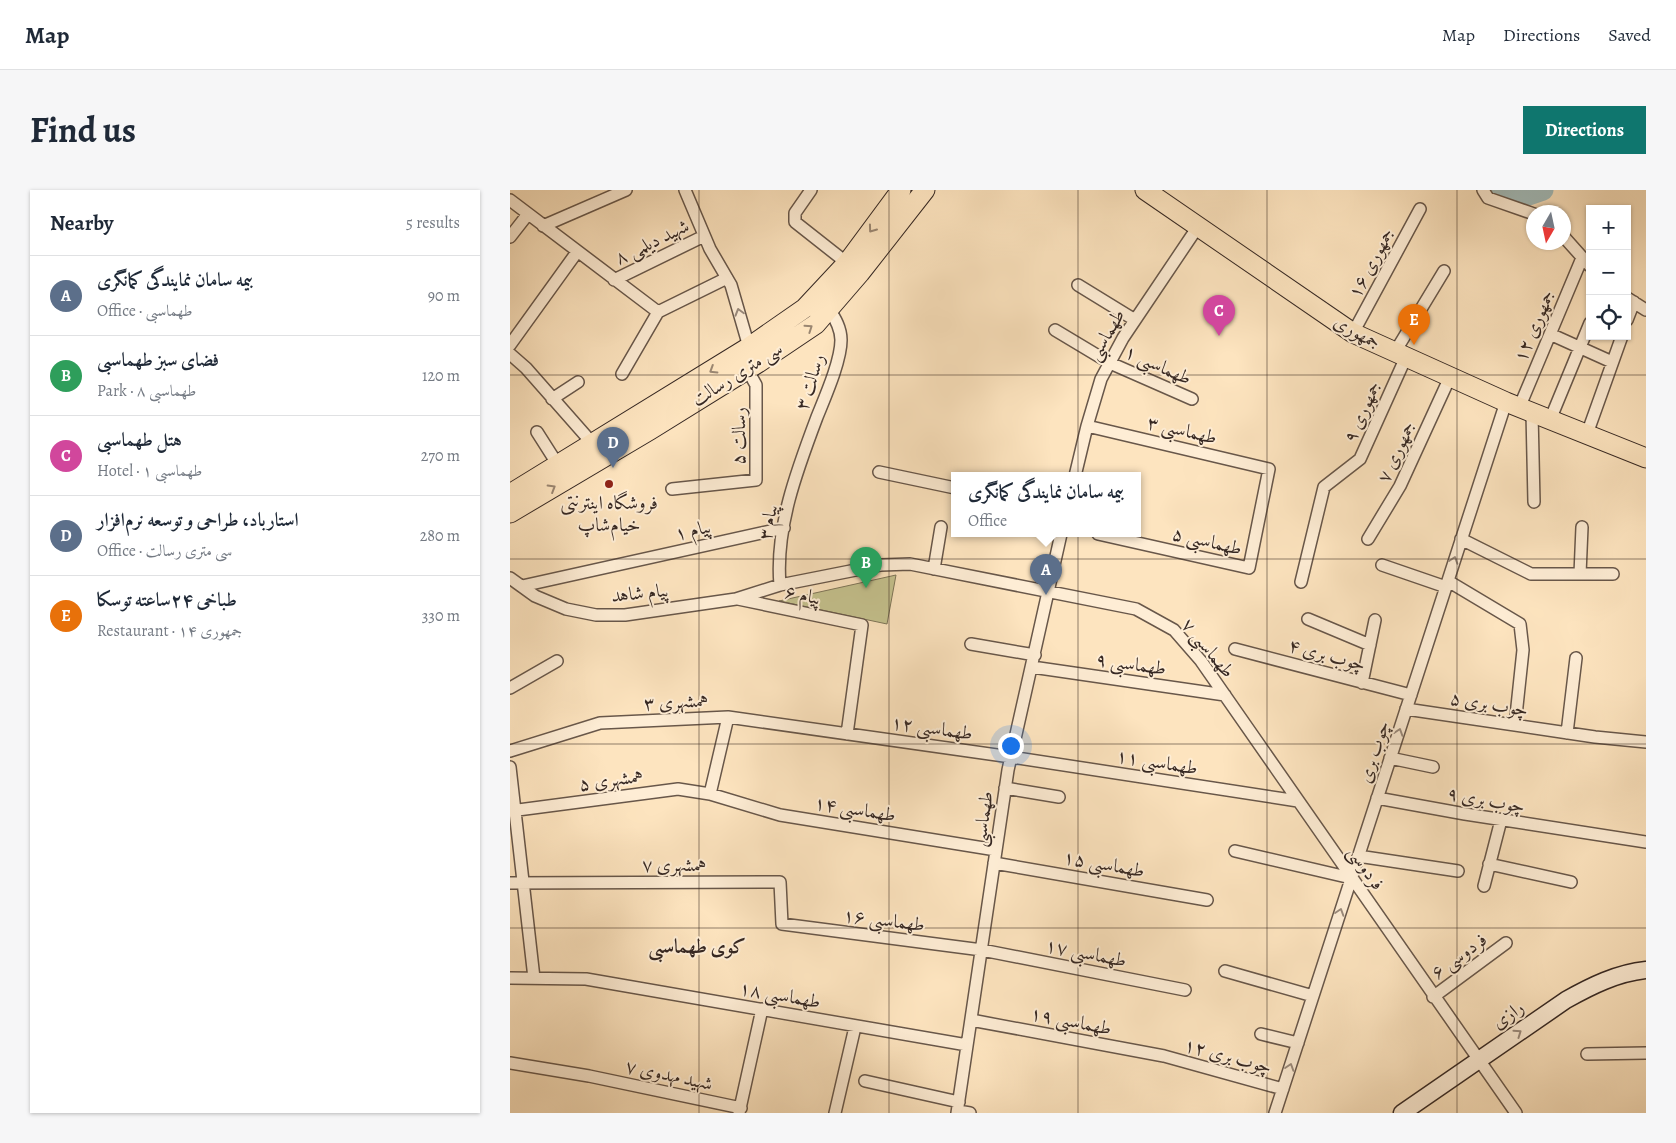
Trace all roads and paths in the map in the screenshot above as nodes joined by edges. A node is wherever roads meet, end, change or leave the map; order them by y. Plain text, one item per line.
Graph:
1 (626, 190) edge
2 (685, 190) edge
3 (811, 190) edge
4 (901, 190) edge
5 (925, 190) edge
6 (1145, 190) edge
7 (1483, 190) edge
8 (510, 200) edge
9 (1420, 209) dead end
10 (1526, 211) edge
11 (528, 214) junction
12 (1198, 225) junction
13 (543, 226) junction
14 (704, 236) junction
15 (510, 237) edge
16 (1571, 246) edge
17 (577, 252) junction
18 (1586, 262) edge
19 (847, 263) junction
20 (1444, 271) dead end
21 (727, 278) junction
22 (614, 280) junction
23 (1078, 284) dead end
24 (1631, 301) edge
25 (829, 309) junction
26 (1646, 310) edge
27 (658, 312) junction
28 (1135, 320) junction
29 (1055, 330) dead end
30 (1353, 333) junction
31 (1550, 334) junction
32 (1586, 334) edge
33 (1620, 340) edge
34 (510, 345) edge
35 (749, 347) junction
36 (1580, 348) junction
37 (510, 354) edge
38 (1401, 355) junction
39 (1612, 362) junction
40 (1110, 363) junction
41 (747, 369) junction
42 (622, 374) dead end
43 (1450, 377) junction
44 (578, 382) dead end
45 (552, 399) junction
46 (1192, 399) dead end
47 (1519, 407) junction
48 (1550, 420) junction
49 (646, 422) junction
50 (1087, 426) junction
51 (537, 432) dead end
52 (1587, 434) junction
53 (593, 444) junction
54 (1646, 458) edge
55 (558, 465) junction
56 (798, 466) joint
57 (879, 472) dead end
58 (1076, 472) edge
59 (951, 487) edge
60 (672, 489) dead end
61 (510, 494) edge
62 (1534, 502) dead end
63 (510, 513) edge
64 (941, 527) dead end
65 (1582, 527) dead end
66 (784, 528) junction
67 (1060, 537) edge
68 (1111, 537) edge
69 (1368, 539) dead end
70 (1461, 539) junction
71 (1382, 565) dead end
72 (934, 568) junction
73 (1249, 568) joint
74 (1580, 574) junction
75 (1613, 574) dead end
76 (510, 578) edge
77 (1301, 582) dead end
78 (1447, 584) junction
79 (780, 585) junction
80 (522, 586) junction
81 (1050, 592) junction
82 (736, 598) junction
83 (1308, 618) dead end
84 (1375, 620) dead end
85 (971, 644) dead end
86 (1370, 645) junction
87 (1235, 649) dead end
88 (1035, 655) junction
89 (1576, 658) dead end
90 (557, 661) dead end
91 (1032, 667) junction
92 (1362, 683) junction
93 (510, 688) edge
94 (1225, 695) junction
95 (1410, 695) junction
96 (1406, 709) junction
97 (728, 718) junction
98 (1515, 725) junction
99 (1567, 733) junction
100 (847, 734) junction
101 (1646, 742) edge
102 (510, 751) edge
103 (1011, 757) junction
104 (1390, 758) junction
105 (510, 767) edge
106 (1433, 767) dead end
107 (1006, 788) junction
108 (710, 794) junction
109 (1060, 797) dead end
110 (1377, 798) junction
111 (1298, 801) junction
112 (513, 811) edge
113 (1501, 820) junction
114 (1646, 842) edge
115 (996, 850) junction
116 (1235, 851) dead end
117 (1358, 856) junction
118 (994, 863) junction
119 (1489, 864) junction
120 (1458, 871) dead end
121 (1351, 878) junction
122 (1571, 882) dead end
123 (510, 883) edge
124 (525, 884) junction
125 (1484, 886) dead end
126 (1208, 900) dead end
127 (782, 924) joint
128 (1506, 943) dead end
129 (982, 950) junction
130 (1646, 970) edge
131 (1225, 971) dead end
132 (510, 978) edge
133 (534, 978) junction
134 (1184, 990) dead end
135 (1313, 996) junction
136 (1434, 996) junction
137 (762, 1009) junction
138 (971, 1020) junction
139 (855, 1027) junction
140 (1261, 1034) dead end
141 (1298, 1044) junction
142 (967, 1045) junction
143 (1646, 1053) edge
144 (1587, 1054) dead end
145 (1164, 1056) joint
146 (1478, 1061) junction
147 (510, 1063) edge
148 (865, 1081) dead end
149 (1283, 1089) junction
150 (958, 1109) edge
151 (740, 1111) edge
152 (835, 1113) edge
153 (970, 1113) edge
154 (1275, 1113) edge
155 (1402, 1113) edge
156 (1516, 1113) edge

1 - 13 street
2 - 14 street
3 - 19 street
4 -> 19 main road, سی متری رسالت
5 - 25 main road, سی متری رسالت
6 - 12 main road, جمهوری
7 - 10 street
8 - 11 street
9 - 30 street, ۱۶ جمهوری
11 - 13 street
11 - 15 street
12 - 28 street, طهماسبی
12 - 30 main road, جمهوری
13 - 17 street
14 - 21 street
14 - 22 street, ۸ شهید دیلمی
16 - 18 street
17 - 22 street
17 - 34 street
18 - 31 street, ۱۲ جمهوری
19 - 35 main road, سی متری رسالت
20 - 38 street, ۹ جمهوری
21 - 27 street
35 -> 21 street
22 - 27 street
23 - 28 street
24 - 26 street
41 -> 25 main road, سی متری رسالت
25 - 56 street, ۳ رسالت
27 - 42 street
28 - 40 street, طهماسبی
29 - 40 street, ۱ طهماسبی
30 - 38 main road, جمهوری
31 - 36 street
31 - 47 street, ۱۲ جمهوری
32 - 36 street
33 - 39 street
35 -> 49 main road, سی متری رسالت
36 - 39 street
36 - 48 street
37 - 45 street
38 - 43 main road, جمهوری
38 - 77 street, ۹ جمهوری
39 - 52 street
40 - 46 street, ۱ طهماسبی
40 - 50 street, طهماسبی
41 - 49 main road, سی متری رسالت
41 - 60 street, ۵ رسالت
43 - 47 main road, جمهوری
43 - 69 street, ۷ جمهوری
44 - 45 street
45 - 53 street
47 - 48 main road, جمهوری
47 - 62 street
47 - 70 street, چوب بری
48 - 52 main road, جمهوری
49 - 53 main road, سی متری رسالت
63 -> 49 main road, سی متری رسالت
50 - 58 street, طهماسبی
50 - 73 street, ۳ طهماسبی
51 - 55 street
52 - 54 main road, جمهوری
53 - 55 main road, سی متری رسالت
55 - 61 main road, سی متری رسالت
56 - 66 street, ۳ پیام
57 - 59 street
64 - 72 street
65 - 74 street
66 - 79 street, ۳ پیام
66 - 80 street, ۱ پیام
67 - 81 street, طهماسبی
68 - 73 street, ۵ طهماسبی
70 - 74 street
78 -> 70 street, چوب بری
71 - 78 street
72 - 79 street, پیام شاهد
72 - 81 street, ۷ طهماسبی
74 - 75 street
76 - 80 street, پیام شاهد
78 - 95 street, چوب بری
78 - 98 street
79 - 82 street, پیام شاهد
80 - 82 street, پیام شاهد
81 - 88 street, طهماسبی
81 - 94 street, ۷ طهماسبی
82 - 100 street, ۶ پیام
83 - 86 street
84 - 86 street
85 - 88 street
86 - 92 street
87 - 92 street, ۴ چوب بری
88 - 91 street, طهماسبی
89 - 99 street
90 - 93 street
91 - 94 street, ۹ طهماسبی
91 - 103 street, طهماسبی
92 - 95 street, ۴ چوب بری
94 - 111 street, فردوسی
95 - 96 street, چوب بری
96 - 98 street, ۵ چوب بری
104 -> 96 street, چوب بری
97 - 100 street, ۳ همشهری
97 - 102 street, ۳ همشهری
97 - 108 street
98 - 99 street, ۵ چوب بری
99 - 101 street, ۵ چوب بری
100 - 103 street, ۱۲ طهماسبی
103 - 107 street, طهماسبی
103 - 111 street, ۱۱ طهماسبی
104 - 106 street
104 - 110 street, چوب بری
105 - 112 street
107 - 109 street
107 - 115 street, طهماسبی
108 - 112 street, ۵ همشهری
108 - 115 street, ۱۴ طهماسبی
110 - 113 street, ۹ چوب بری
110 - 117 street, چوب بری
111 - 121 street, فردوسی
112 - 124 street
113 - 114 street, ۹ چوب بری
113 - 119 street
115 - 118 street, طهماسبی
116 - 121 street
117 - 120 street
117 - 121 street, چوب بری
118 - 126 street, ۱۵ طهماسبی
118 - 129 street, طهماسبی
119 - 122 street
119 - 125 street
135 -> 121 street, چوب بری
121 - 136 street, فردوسی
123 - 124 street
124 - 127 street, ۷ همشهری
124 - 133 street
127 - 129 street, ۱۶ طهماسبی
128 - 136 street, فردوسی ۶
129 - 134 street, ۱۷ طهماسبی
129 - 138 street, طهماسبی
146 -> 130 main road, رازی
131 - 135 street
132 - 133 street, ۱۸ طهماسبی
133 - 137 street, ۱۸ طهماسبی
135 - 141 street, چوب بری
136 - 146 street, فردوسی
137 - 139 street, ۱۸ طهماسبی
137 - 151 street
138 - 142 street, طهماسبی
138 - 145 street, ۱۹ طهماسبی
139 - 142 street, ۱۸ طهماسبی
139 - 152 street
140 - 141 street
149 -> 141 street, چوب بری
142 - 150 street, طهماسبی
143 - 144 street
145 - 149 street, ۱۲ چوب بری
146 - 155 main road, رازی
146 - 156 street, فردوسی
147 - 151 street, ۷ شهید مهدوی
148 - 150 street
149 - 154 street, چوب بری
150 - 153 street

